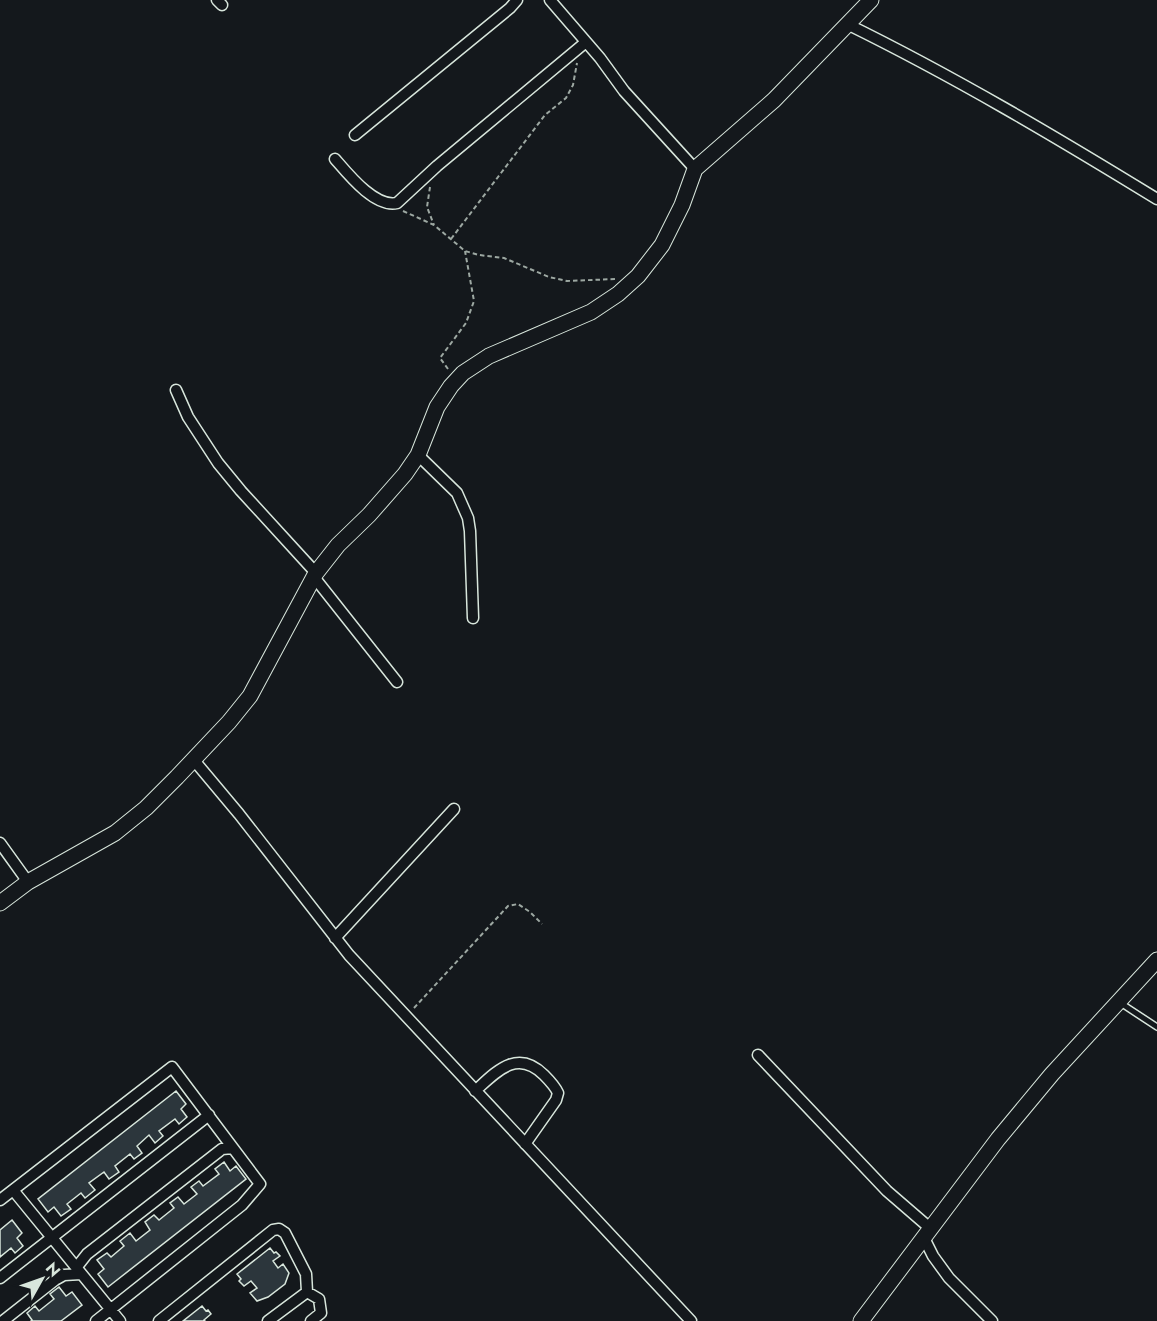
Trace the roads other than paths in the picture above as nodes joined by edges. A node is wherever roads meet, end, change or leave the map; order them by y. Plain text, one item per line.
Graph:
1 (517, 0) edge
2 (871, 0) edge
3 (551, 1) edge
4 (847, 24) junction
5 (583, 45) junction
6 (355, 135) dead end
7 (335, 159) dead end
8 (695, 169) junction
9 (1157, 200) edge
10 (176, 390) dead end
11 (418, 455) junction
12 (315, 575) junction
13 (473, 618) dead end
14 (398, 682) dead end
15 (194, 759) junction
16 (454, 809) dead end
17 (0, 843) edge
18 (28, 882) junction
19 (0, 903) edge
20 (335, 938) junction
21 (1157, 960) edge
22 (1118, 1002) junction
23 (1157, 1027) edge
24 (758, 1055) dead end
25 (475, 1091) junction
26 (209, 1115) junction
27 (525, 1144) junction
28 (233, 1148) junction
29 (13, 1190) junction
30 (0, 1200) edge
31 (927, 1234) junction
32 (51, 1238) junction
33 (78, 1271) junction
34 (0, 1278) edge
35 (307, 1292) junction
36 (110, 1310) junction
37 (313, 1320) edge
38 (3, 1321) edge
39 (96, 1321) edge
40 (120, 1321) edge
41 (159, 1321) edge
42 (268, 1321) edge
43 (691, 1321) edge
44 (861, 1321) edge
45 (992, 1321) edge

1 - 6 street
2 - 4 main road
3 - 5 street
4 - 8 main road
4 - 9 street
5 - 7 street
5 - 8 street
8 - 11 main road
10 - 12 street
11 - 12 main road
11 - 13 street
12 - 14 street
12 - 15 main road
15 - 18 main road
15 - 20 street
16 - 20 street
17 - 18 street
18 - 19 main road
20 - 25 street
21 - 22 main road
22 - 23 lane
22 - 31 main road
24 - 31 street
25 - 27 street
25 - 27 street
26 - 28 street
26 - 29 street
26 - 32 street
27 - 43 street
28 - 33 street
28 - 36 street
29 - 30 street
29 - 32 street
31 - 44 main road
31 - 45 street
32 - 33 street
32 - 34 street
33 - 36 street
33 - 38 street
35 - 37 street
35 - 41 street
35 - 42 street
36 - 39 street
36 - 40 street

